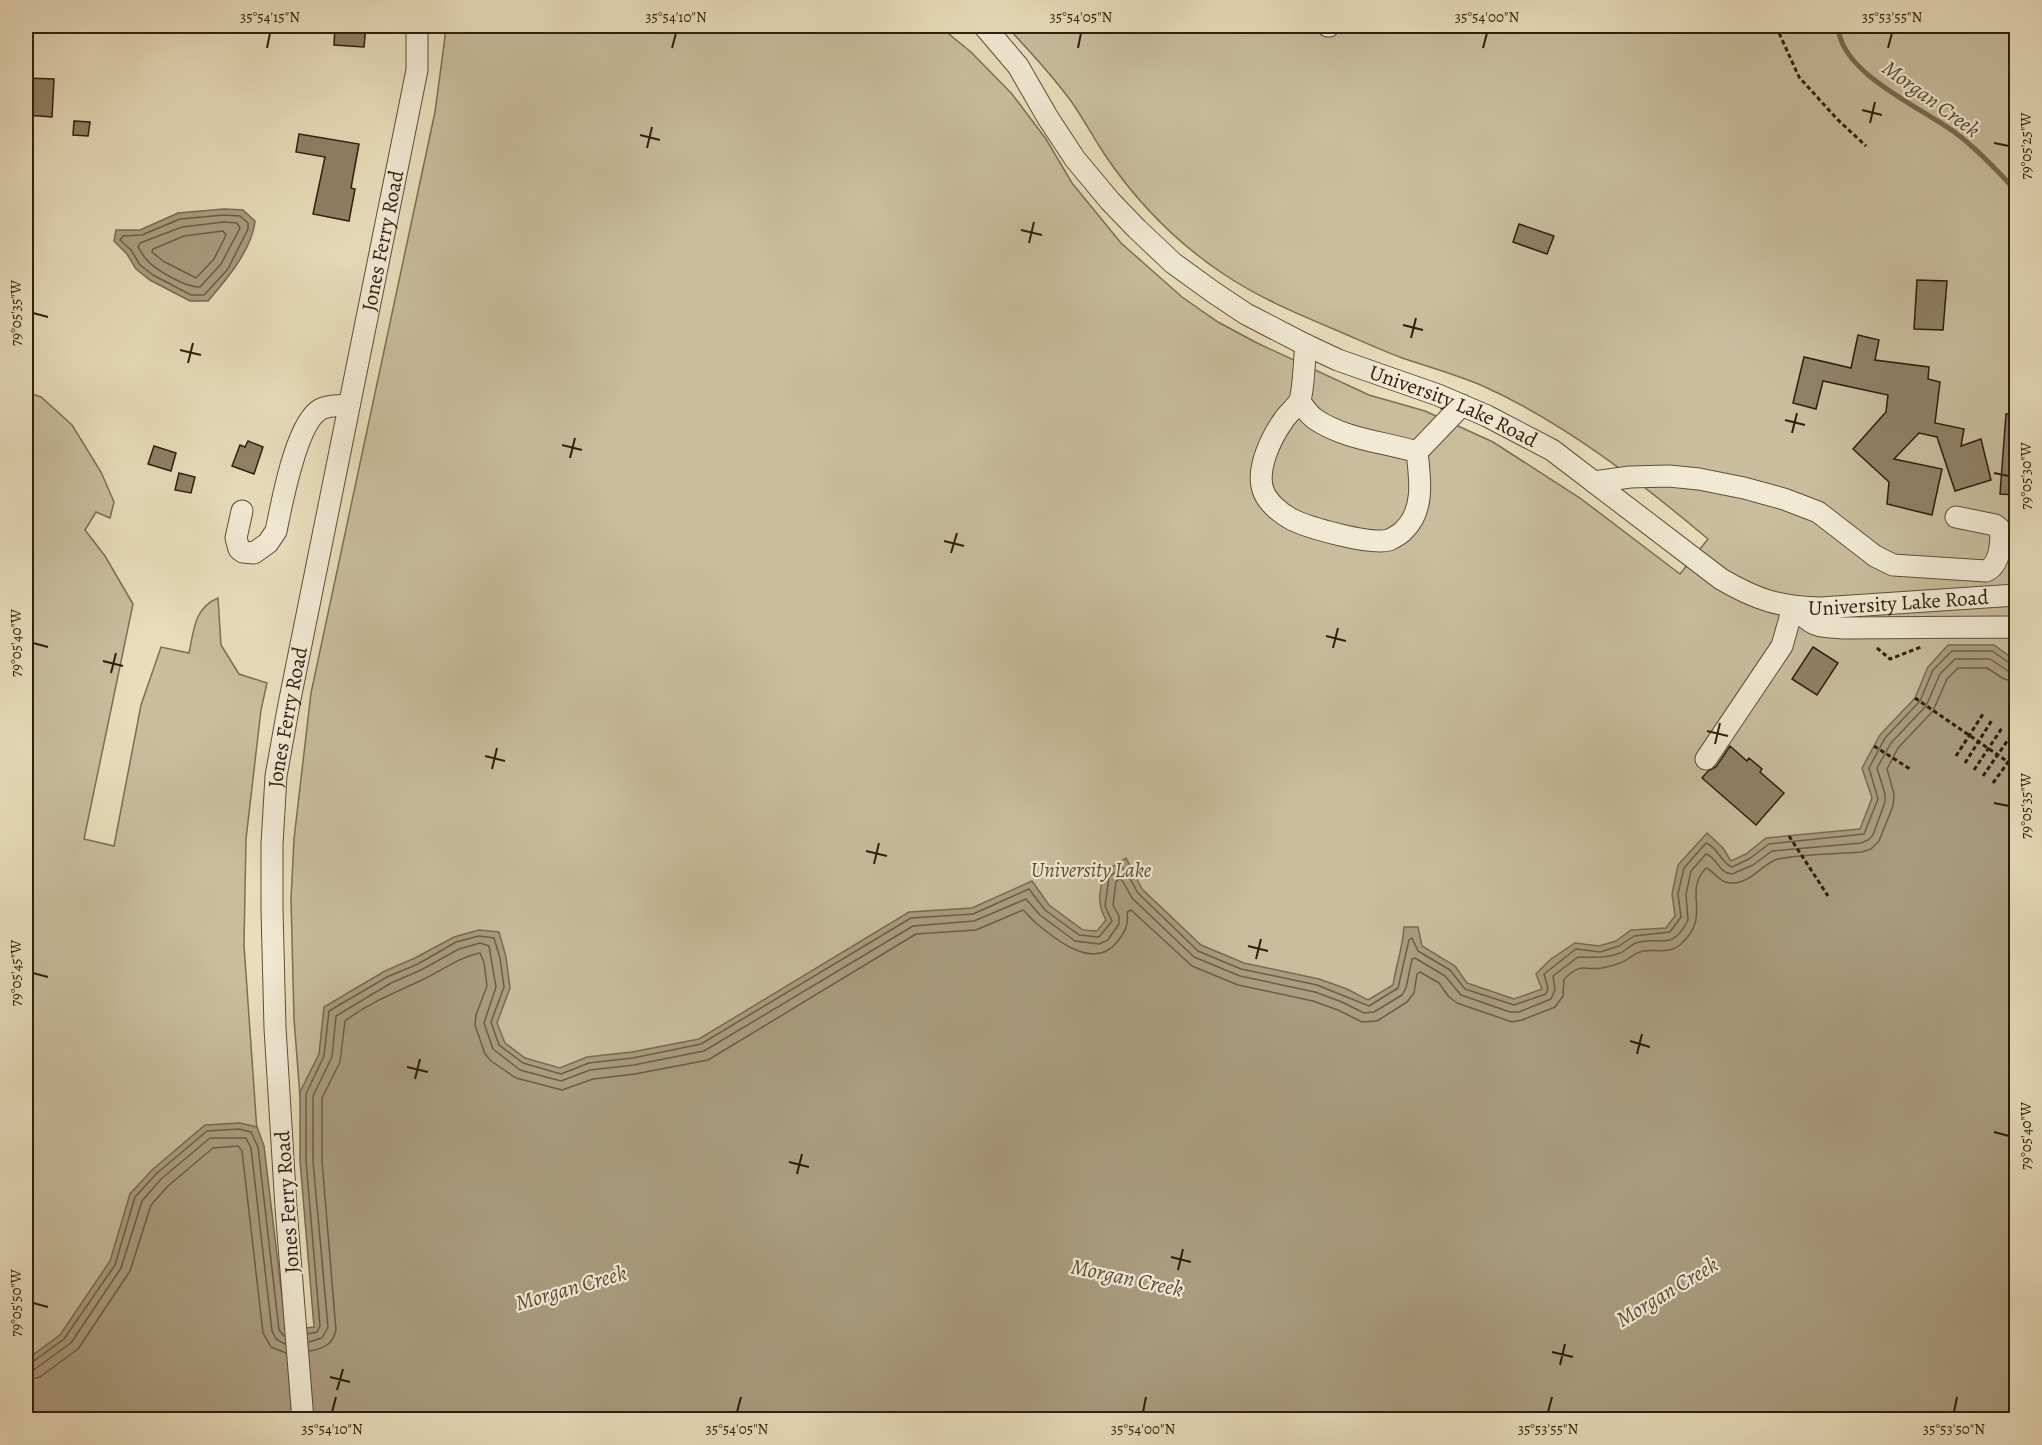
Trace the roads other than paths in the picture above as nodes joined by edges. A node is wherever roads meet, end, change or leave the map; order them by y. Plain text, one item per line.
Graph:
1 (417, 26) edge
2 (984, 26) edge
3 (1306, 345) junction
4 (1300, 402) junction
5 (349, 405) junction
6 (1462, 405) junction
7 (1417, 452) junction
8 (1594, 482) junction
9 (242, 511) dead end
10 (1956, 517) dead end
11 (2016, 596) edge
12 (1793, 607) junction
13 (2016, 628) edge
14 (1706, 759) dead end
15 (303, 1419) edge

1 - 5 street, Jones Ferry Road
2 - 3 street, University Lake Road
3 - 4 street
3 - 6 street, University Lake Road
4 - 7 street
4 - 7 street
5 - 9 street
5 - 15 street, Jones Ferry Road
6 - 7 street
6 - 8 street, University Lake Road
8 - 10 street
8 - 12 street, University Lake Road
11 - 12 street, University Lake Road
12 - 13 street
12 - 14 street

